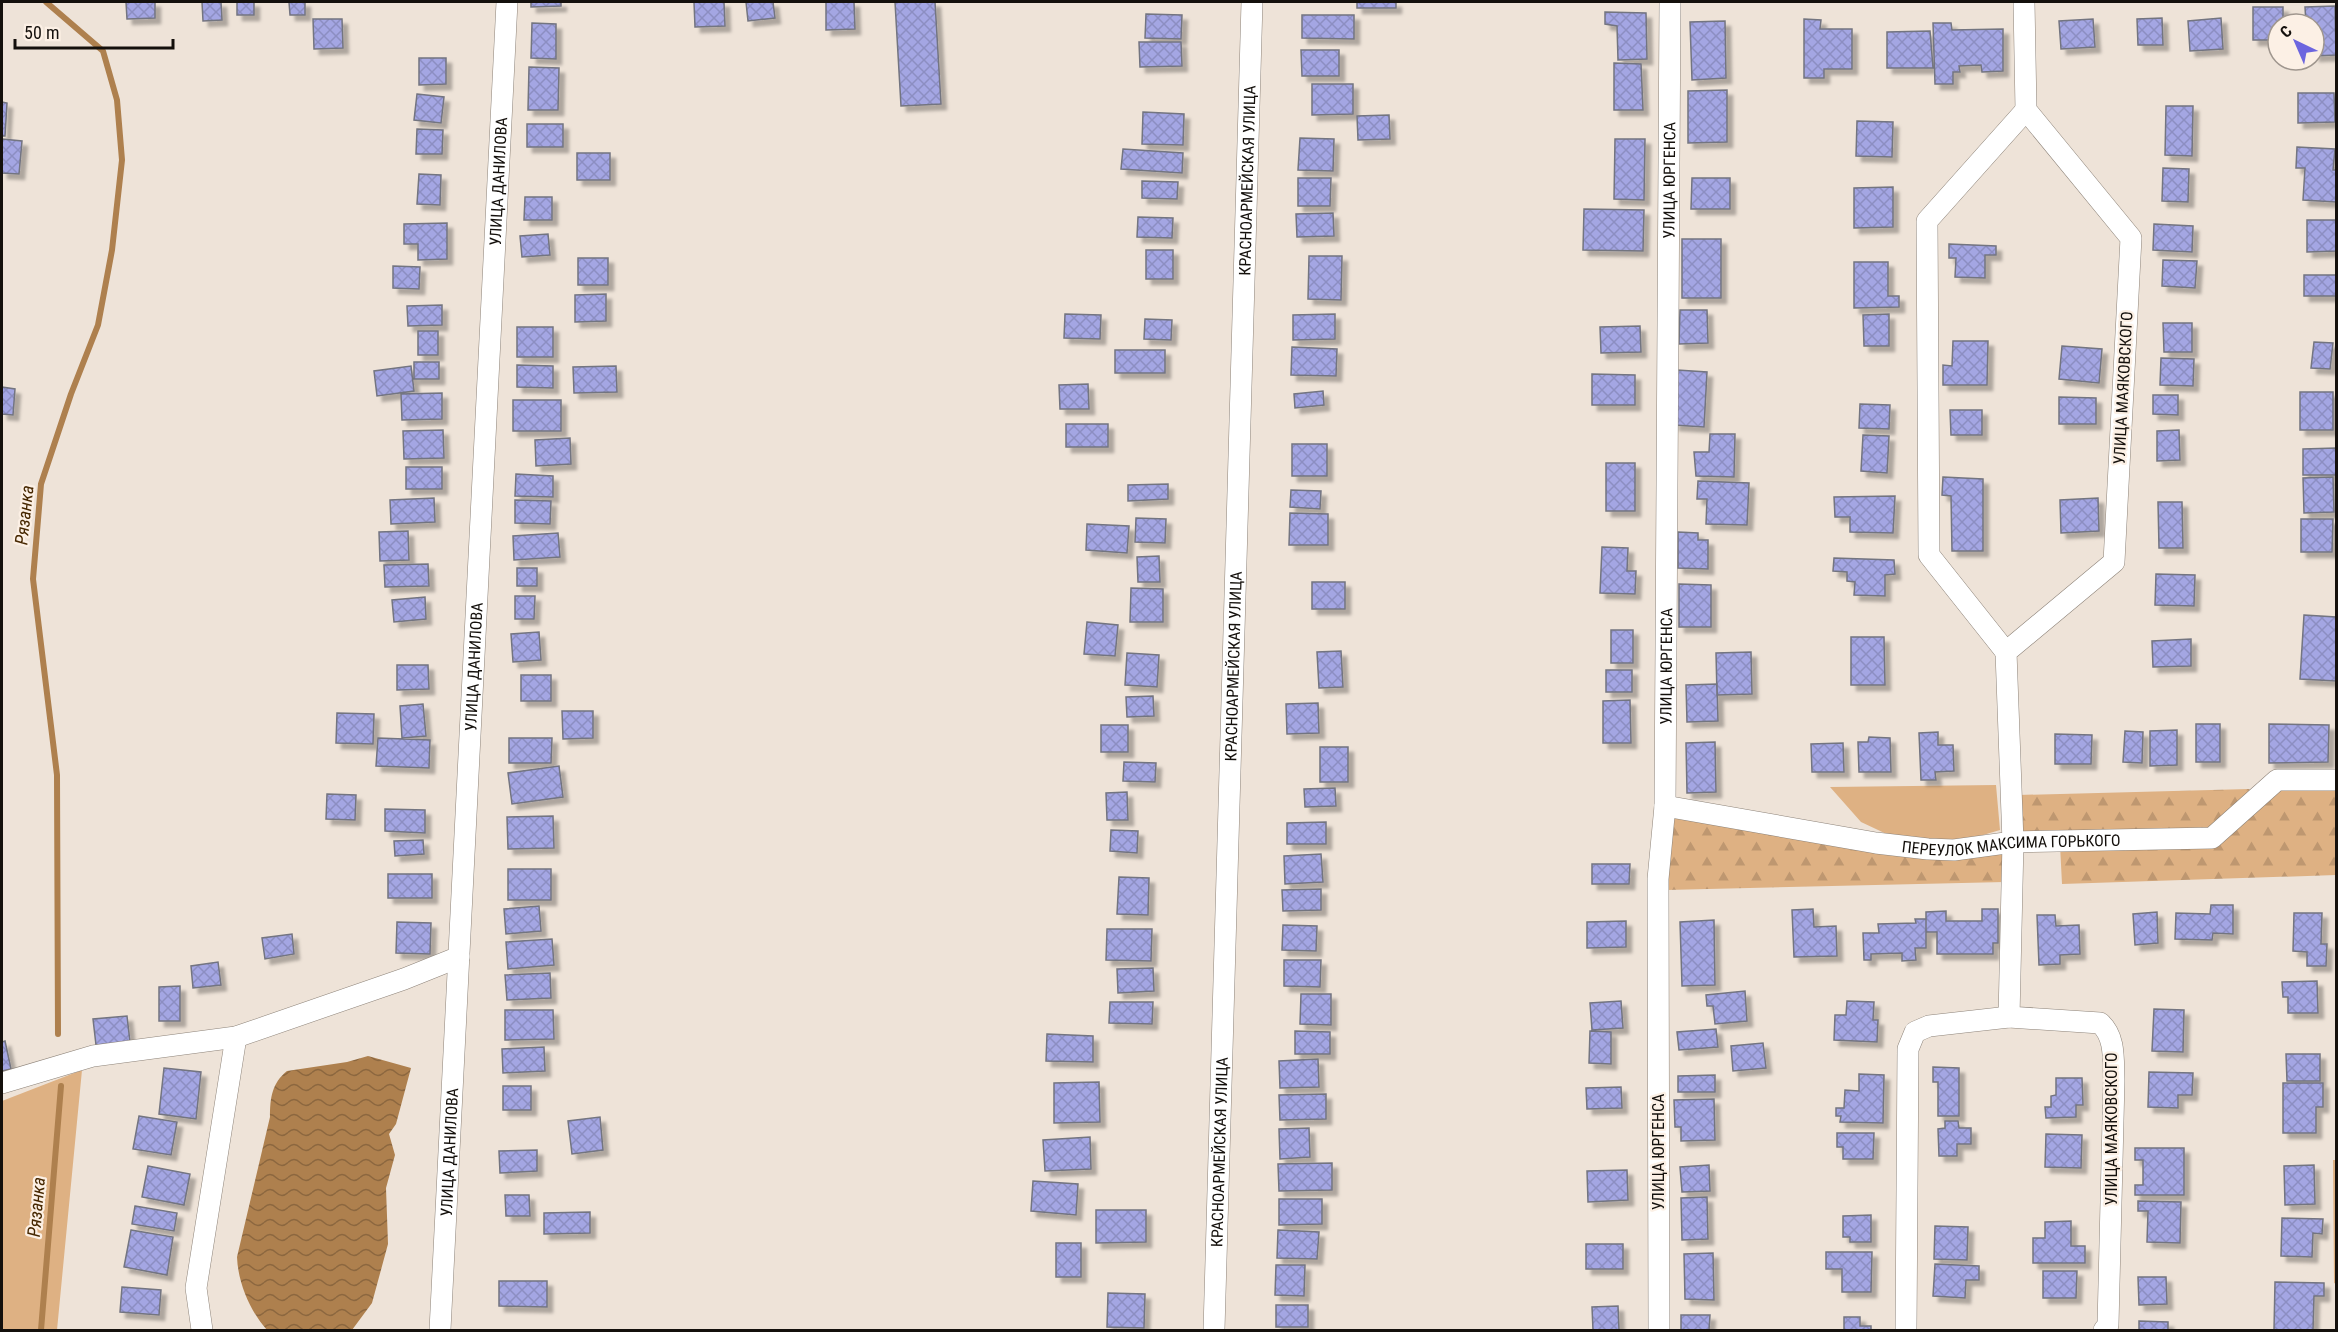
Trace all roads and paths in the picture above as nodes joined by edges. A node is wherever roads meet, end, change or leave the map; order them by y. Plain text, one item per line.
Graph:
1 (507, 2) edge
2 (1252, 2) edge
3 (1670, 2) edge
4 (2024, 2) edge
5 (2026, 110) junction
6 (2006, 652) junction
7 (2337, 780) edge
8 (1665, 806) junction
9 (2013, 842) junction
10 (459, 957) junction
11 (2009, 1017) junction
12 (236, 1037) junction
13 (2, 1083) edge
14 (202, 1330) edge
15 (440, 1330) edge
16 (1214, 1330) edge
17 (1659, 1330) edge
18 (1906, 1330) edge
19 (2104, 1330) edge

1 - 10 street, УЛИЦА ДАНИЛОВА
2 - 16 street, КРАСНОАРМЕЙСКАЯ УЛИЦА
3 - 8 street, УЛИЦА ЮРГЕНСА
4 - 5 street
5 - 6 street
5 - 6 street, УЛИЦА МАЯКОВСКОГО
6 - 9 street
7 - 9 street, ПЕРЕУЛОК МАКСИМА ГОРЬКОГО
8 - 9 street, ПЕРЕУЛОК МАКСИМА ГОРЬКОГО
8 - 17 street, УЛИЦА ЮРГЕНСА
9 - 11 street
10 - 12 street
10 - 15 street, УЛИЦА ДАНИЛОВА
11 - 18 street, УЛИЦА МАЯКОВСКОГО
11 - 19 street, УЛИЦА МАЯКОВСКОГО
12 - 13 street
12 - 14 street

